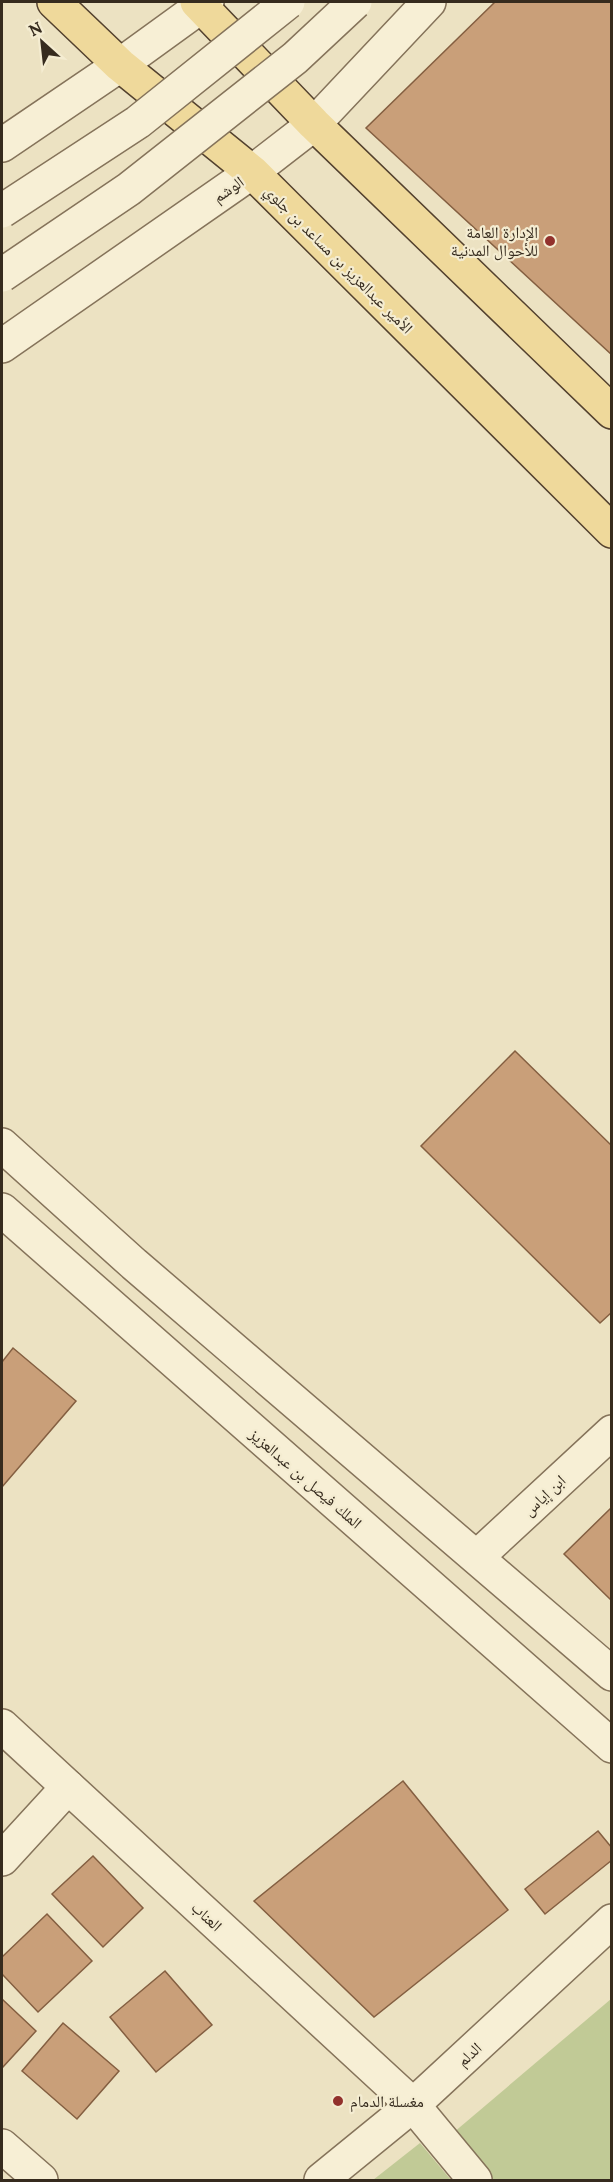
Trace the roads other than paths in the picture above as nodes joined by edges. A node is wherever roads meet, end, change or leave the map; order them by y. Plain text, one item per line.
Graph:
1 (54, 2) edge
2 (288, 2) edge
3 (356, 2) edge
4 (429, 2) edge
5 (201, 3) edge
6 (120, 65) junction
7 (314, 124) junction
8 (2, 145) edge
9 (252, 172) junction
10 (2, 211) edge
11 (2, 274) edge
12 (2, 346) edge
13 (612, 412) edge
14 (612, 531) edge
15 (2, 1145) edge
16 (2, 1210) edge
17 (612, 1432) edge
18 (477, 1557) junction
19 (612, 1674) edge
20 (2, 1726) edge
21 (612, 1746) edge
22 (68, 1787) junction
23 (2, 1858) edge
24 (612, 1921) edge
25 (413, 2105) junction
26 (2, 2146) edge
27 (40, 2181) edge
28 (321, 2181) edge
29 (475, 2181) edge

1 - 6 main road, الأمير عبدالعزيز بن مساعد بن جلوي
2 - 10 street, bridge
3 - 11 street, bridge
4 - 7 street, الوشم
5 - 6 street
5 - 7 main road
6 - 8 street
6 - 9 main road, الأمير عبدالعزيز بن مساعد بن جلوي
7 - 9 street, الوشم
7 - 13 main road
9 - 12 street, الوشم
9 - 14 main road, الأمير عبدالعزيز بن مساعد بن جلوي
15 - 18 street
16 - 21 street, الملك فيصل بن عبدالعزيز
17 - 18 street, ابن إياس
18 - 19 street
20 - 22 street, العناب
22 - 23 street
22 - 25 street, العناب
24 - 25 street, الدلم
25 - 28 street, الدلم
25 - 29 street, العناب
26 - 27 street

